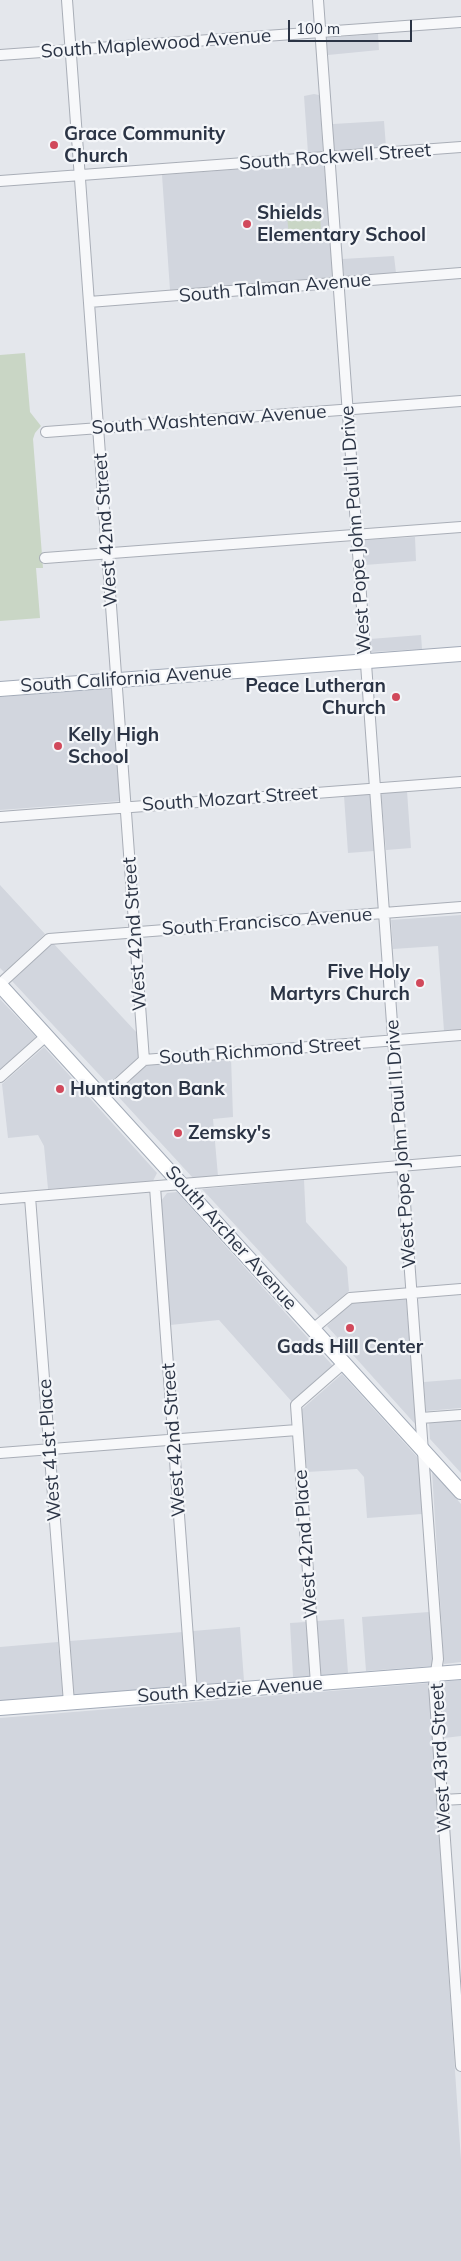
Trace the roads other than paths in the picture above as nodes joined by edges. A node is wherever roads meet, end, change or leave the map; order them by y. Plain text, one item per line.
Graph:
1 (67, 0) edge
2 (318, 0) edge
3 (461, 22) edge
4 (320, 32) junction
5 (71, 50) junction
6 (0, 55) edge
7 (461, 147) edge
8 (329, 157) junction
9 (80, 176) junction
10 (0, 181) edge
11 (461, 273) edge
12 (338, 283) junction
13 (89, 302) junction
14 (461, 401) edge
15 (348, 410) junction
16 (98, 428) junction
17 (46, 432) dead end
18 (461, 527) edge
19 (357, 535) junction
20 (107, 554) junction
21 (45, 558) dead end
22 (461, 654) edge
23 (366, 661) junction
24 (116, 680) junction
25 (0, 689) edge
26 (461, 782) edge
27 (375, 788) junction
28 (126, 807) junction
29 (0, 817) edge
30 (461, 907) edge
31 (384, 913) junction
32 (135, 931) junction
33 (0, 984) edge
34 (46, 1036) junction
35 (461, 1036) edge
36 (393, 1041) junction
37 (144, 1060) junction
38 (1, 1077) edge
39 (102, 1098) junction
40 (461, 1161) edge
41 (402, 1166) junction
42 (183, 1185) junction
43 (155, 1187) junction
44 (30, 1196) junction
45 (0, 1199) edge
46 (461, 1289) edge
47 (412, 1293) junction
48 (313, 1329) junction
49 (344, 1363) junction
50 (461, 1415) edge
51 (421, 1418) junction
52 (298, 1430) junction
53 (174, 1439) junction
54 (50, 1449) junction
55 (423, 1450) junction
56 (0, 1453) edge
57 (461, 1492) edge
58 (461, 1672) edge
59 (436, 1674) junction
60 (316, 1684) junction
61 (192, 1693) junction
62 (69, 1703) junction
63 (0, 1708) edge
64 (461, 1799) edge
65 (442, 1800) junction
66 (456, 1927) edge
67 (461, 2053) edge
68 (461, 2066) edge

1 - 5 street, West 42nd Street
2 - 4 street, West Pope John Paul II Drive
3 - 4 street, South Maplewood Avenue
4 - 5 street, South Maplewood Avenue
4 - 8 street, West Pope John Paul II Drive
5 - 6 street, South Maplewood Avenue
5 - 9 street, West 42nd Street
7 - 8 street, South Rockwell Street
8 - 9 street, South Rockwell Street
8 - 12 street, West Pope John Paul II Drive
9 - 10 street, South Rockwell Street
9 - 13 street, West 42nd Street
11 - 12 street, South Talman Avenue
12 - 13 street, South Talman Avenue
12 - 15 street, West Pope John Paul II Drive
13 - 16 street, West 42nd Street
14 - 15 street, South Washtenaw Avenue
15 - 16 street, South Washtenaw Avenue
15 - 19 street, West Pope John Paul II Drive
16 - 17 street, South Washtenaw Avenue
16 - 20 street, West 42nd Street
18 - 19 street
19 - 20 street
19 - 23 street, West Pope John Paul II Drive
20 - 21 street
20 - 24 street, West 42nd Street
22 - 23 main road, South California Avenue
23 - 24 main road, South California Avenue
23 - 27 street, West Pope John Paul II Drive
24 - 25 main road, South California Avenue
24 - 28 street, West 42nd Street
26 - 27 street, South Mozart Street
27 - 28 street, South Mozart Street
27 - 31 street, West Pope John Paul II Drive
28 - 29 street, South Mozart Street
28 - 32 street, West 42nd Street
30 - 31 street, South Francisco Avenue
31 - 32 street, South Francisco Avenue
31 - 36 street, West Pope John Paul II Drive
32 - 33 street, South Francisco Avenue
32 - 37 street, West 42nd Street
33 - 34 main road, South Archer Avenue
34 - 38 street
34 - 39 main road, South Archer Avenue
35 - 36 street, South Richmond Street
36 - 37 street, South Richmond Street
36 - 41 street, West Pope John Paul II Drive
37 - 39 street, South Richmond Street
39 - 42 main road, South Archer Avenue
40 - 41 street
41 - 42 street
41 - 47 street, West Pope John Paul II Drive
42 - 43 street
42 - 48 main road, South Archer Avenue
43 - 44 street
43 - 53 street, West 42nd Street
44 - 45 street
44 - 54 street, West 41st Place
46 - 47 street
47 - 48 street
47 - 51 street, West Pope John Paul II Drive
48 - 49 main road, South Archer Avenue
49 - 52 street, West 42nd Place
49 - 55 main road, South Archer Avenue
50 - 51 street
51 - 55 street, West Pope John Paul II Drive
52 - 53 street
52 - 60 street, West 42nd Place
53 - 54 street
53 - 61 street, West 42nd Street
54 - 56 street
54 - 62 street, West 41st Place
55 - 57 main road, South Archer Avenue
55 - 59 street, West 43rd Street
58 - 59 main road, South Kedzie Avenue
59 - 60 main road, South Kedzie Avenue
59 - 65 street, West 43rd Street
60 - 61 main road, South Kedzie Avenue
61 - 62 main road, South Kedzie Avenue
62 - 63 main road, South Kedzie Avenue
64 - 65 street
65 - 66 street, West 43rd Street
66 - 67 street, West 43rd Street
67 - 68 street, West 43rd Street

